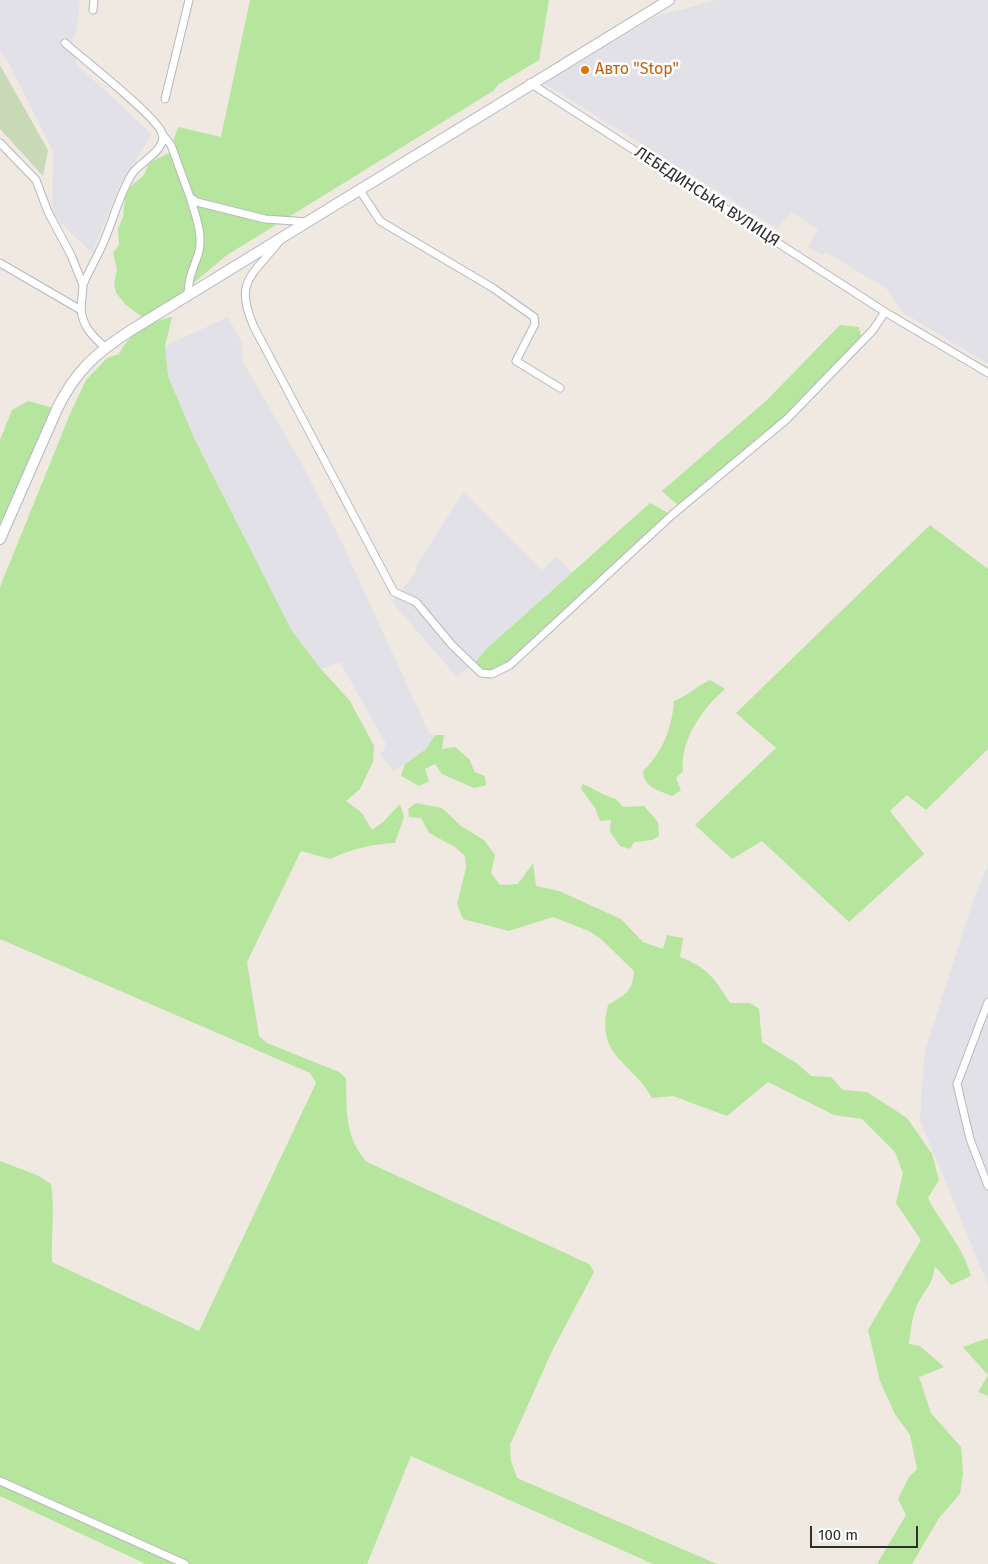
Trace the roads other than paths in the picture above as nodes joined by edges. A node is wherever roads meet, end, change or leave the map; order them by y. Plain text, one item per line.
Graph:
1 (94, 0) edge
2 (189, 0) edge
3 (669, 0) edge
4 (93, 10) dead end
5 (65, 43) dead end
6 (530, 83) junction
7 (165, 99) dead end
8 (163, 135) junction
9 (0, 143) edge
10 (359, 189) junction
11 (190, 197) junction
12 (309, 222) junction
13 (281, 238) junction
14 (0, 263) edge
15 (83, 285) junction
16 (188, 296) junction
17 (81, 310) junction
18 (884, 312) junction
19 (106, 348) junction
20 (988, 373) edge
21 (560, 388) dead end
22 (0, 540) edge
23 (988, 1002) edge
24 (988, 1186) edge
25 (0, 1481) edge
26 (185, 1564) edge

1 - 4 street
2 - 7 street
3 - 6 street
5 - 8 street
6 - 10 street
6 - 18 street, ЛЕБЕДИНСЬКА ВУЛИЦЯ
8 - 11 street
8 - 15 street
9 - 15 street
10 - 12 street
10 - 21 street
11 - 12 street
11 - 16 street
12 - 13 street
13 - 16 street
13 - 18 street
14 - 17 street
15 - 17 street
16 - 19 street
17 - 19 street
18 - 20 street, ЛЕБЕДИНСЬКА ВУЛИЦЯ
19 - 22 street
23 - 24 street
25 - 26 street

